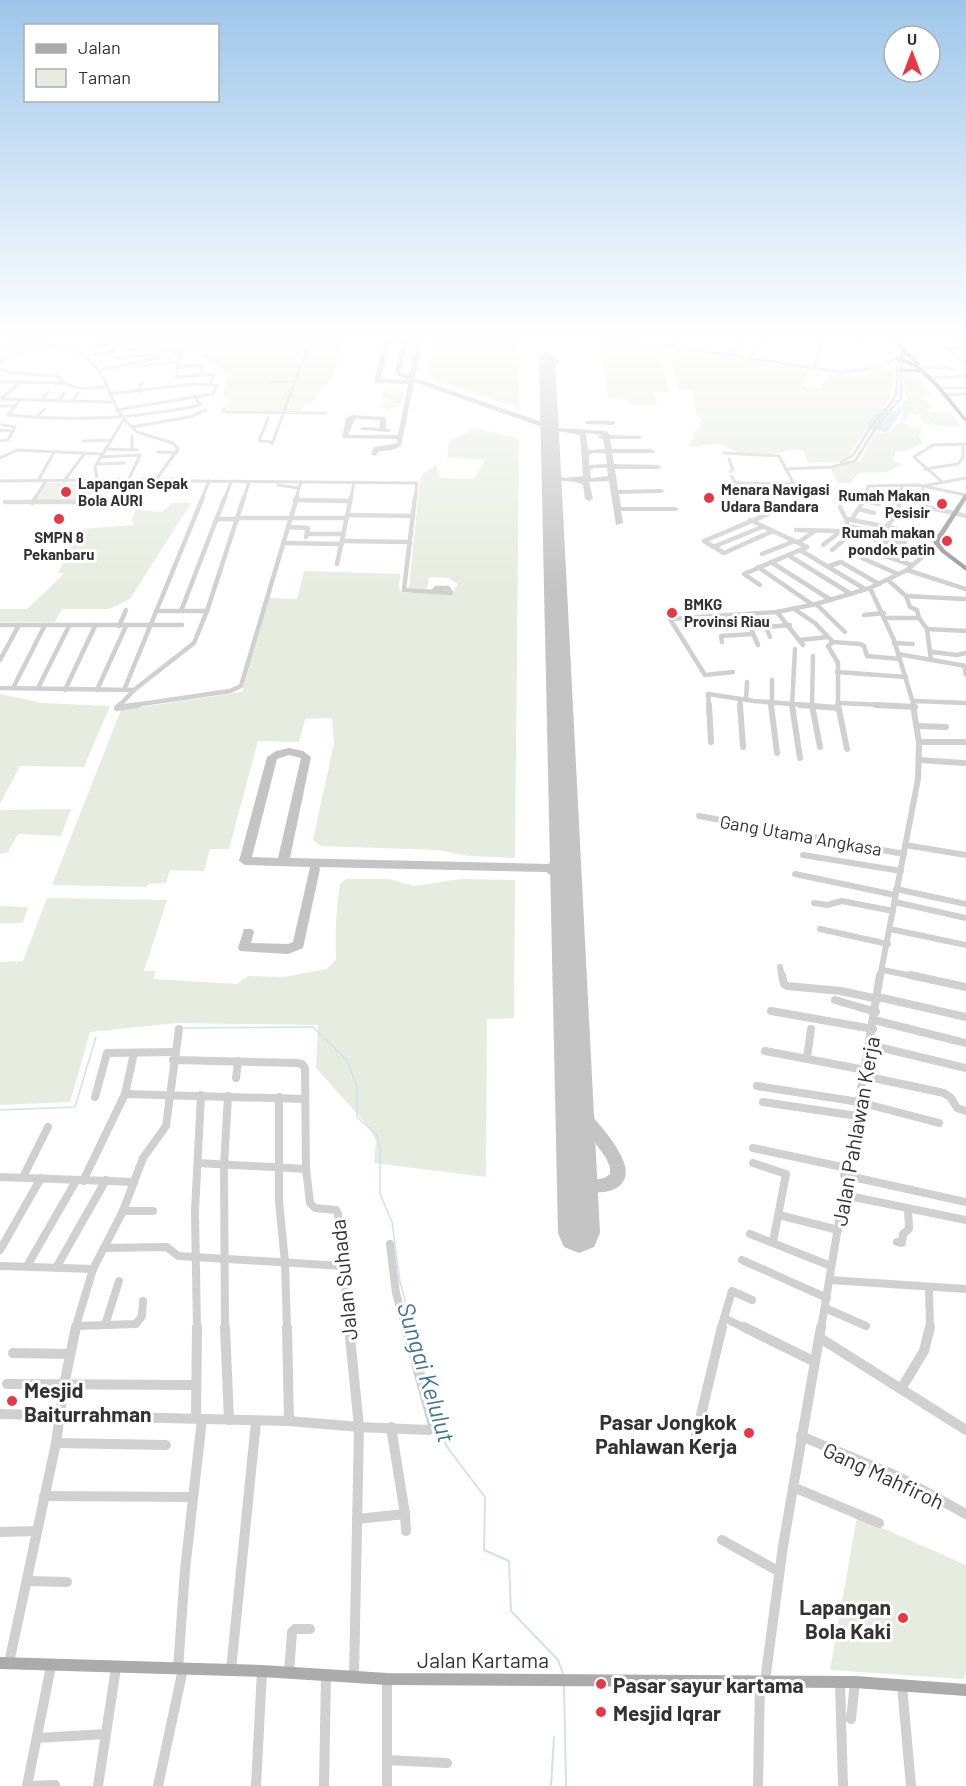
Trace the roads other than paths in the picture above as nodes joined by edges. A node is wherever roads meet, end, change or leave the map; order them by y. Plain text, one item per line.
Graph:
1 (123, 421) edge
2 (126, 421) edge
3 (164, 421) edge
4 (267, 421) edge
5 (279, 421) edge
6 (877, 421) edge
7 (880, 421) edge
8 (0, 426) edge
9 (132, 427) junction
10 (264, 428) junction
11 (277, 428) junction
12 (871, 431) junction
13 (0, 435) edge
14 (10, 436) junction
15 (132, 436) dead end
16 (111, 440) junction
17 (0, 441) edge
18 (84, 441) dead end
19 (965, 444) edge
20 (859, 445) junction
21 (865, 446) junction
22 (105, 449) junction
23 (132, 450) junction
24 (54, 452) junction
25 (139, 452) junction
26 (158, 452) dead end
27 (85, 453) junction
28 (177, 453) junction
29 (726, 453) dead end
30 (101, 456) junction
31 (0, 458) edge
32 (727, 459) dead end
33 (124, 463) dead end
34 (97, 464) junction
35 (784, 466) junction
36 (730, 468) tunnel mouth
37 (924, 469) junction
38 (966, 478) edge
39 (0, 481) edge
40 (38, 481) junction
41 (46, 481) junction
42 (64, 481) junction
43 (97, 481) junction
44 (104, 481) junction
45 (128, 481) junction
46 (155, 481) junction
47 (209, 482) junction
48 (231, 482) junction
49 (249, 482) junction
50 (257, 482) junction
51 (301, 482) junction
52 (354, 482) junction
53 (787, 482) junction
54 (941, 482) junction
55 (902, 486) junction
56 (923, 486) junction
57 (299, 488) junction
58 (867, 493) junction
59 (901, 496) junction
60 (295, 500) junction
61 (966, 500) edge
62 (351, 501) junction
63 (865, 501) junction
64 (5, 502) dead end
65 (32, 503) junction
66 (879, 504) dead end
67 (840, 507) dead end
68 (858, 509) junction
69 (874, 513) dead end
70 (956, 513) junction
71 (768, 514) dead end
72 (413, 516) junction
73 (966, 516) edge
74 (347, 517) junction
75 (238, 518) junction
76 (290, 518) junction
77 (216, 519) junction
78 (846, 519) junction
79 (852, 519) junction
80 (750, 520) junction
81 (762, 526) junction
82 (847, 526) junction
83 (887, 526) junction
84 (288, 527) junction
85 (796, 530) dead end
86 (816, 530) junction
87 (773, 531) junction
88 (839, 531) junction
89 (307, 534) junction
90 (344, 534) junction
91 (851, 534) junction
92 (410, 542) junction
93 (797, 542) junction
94 (283, 543) junction
95 (304, 543) junction
96 (342, 543) junction
97 (823, 545) dead end
98 (935, 545) junction
99 (713, 547) junction
100 (862, 548) dead end
101 (800, 550) junction
102 (832, 550) dead end
103 (762, 554) dead end
104 (788, 555) junction
105 (880, 555) junction
106 (862, 558) dead end
107 (870, 561) junction
108 (771, 562) junction
109 (337, 564) dead end
110 (829, 566) junction
111 (758, 567) junction
112 (966, 567) edge
113 (909, 568) junction
114 (854, 570) junction
115 (843, 574) junction
116 (898, 574) junction
117 (888, 580) junction
118 (879, 584) junction
119 (760, 585) dead end
120 (867, 589) junction
121 (966, 590) edge
122 (432, 592) dead end
123 (851, 594) junction
124 (906, 596) junction
125 (964, 599) dead end
126 (831, 600) junction
127 (815, 605) junction
128 (794, 609) junction
129 (126, 610) dead end
130 (156, 611) junction
131 (181, 611) junction
132 (207, 611) junction
133 (777, 612) junction
134 (745, 615) junction
135 (864, 615) dead end
136 (884, 616) junction
137 (919, 618) junction
138 (0, 625) edge
139 (19, 625) junction
140 (45, 625) junction
141 (182, 625) dead end
142 (790, 625) junction
143 (69, 626) junction
144 (95, 626) junction
145 (119, 626) junction
146 (126, 626) junction
147 (149, 626) junction
148 (927, 629) junction
149 (966, 630) edge
150 (845, 632) dead end
151 (753, 634) junction
152 (770, 637) dead end
153 (827, 637) junction
154 (722, 642) dead end
155 (833, 642) junction
156 (894, 643) junction
157 (913, 644) dead end
158 (923, 644) dead end
159 (930, 644) junction
160 (758, 645) dead end
161 (795, 650) dead end
162 (932, 652) junction
163 (966, 652) edge
164 (813, 656) dead end
165 (899, 657) junction
166 (0, 660) edge
167 (931, 660) junction
168 (965, 666) edge
169 (733, 672) dead end
170 (837, 672) junction
171 (966, 675) edge
172 (906, 677) junction
173 (772, 680) dead end
174 (747, 682) dead end
175 (0, 688) edge
176 (13, 688) junction
177 (38, 688) junction
178 (65, 690) junction
179 (97, 690) junction
180 (124, 690) junction
181 (134, 690) junction
182 (743, 699) junction
183 (771, 701) junction
184 (791, 703) junction
185 (966, 703) edge
186 (914, 704) junction
187 (812, 705) junction
188 (838, 705) junction
189 (918, 726) junction
190 (946, 727) dead end
191 (711, 742) dead end
192 (920, 742) junction
193 (966, 742) edge
194 (743, 747) dead end
195 (820, 747) dead end
196 (847, 749) dead end
197 (777, 753) dead end
198 (800, 758) dead end
199 (919, 760) junction
200 (964, 763) dead end
201 (699, 816) dead end
202 (905, 845) junction
203 (904, 854) junction
204 (803, 855) dead end
205 (966, 855) edge
206 (901, 870) junction
207 (795, 874) dead end
208 (896, 895) junction
209 (814, 903) dead end
210 (966, 904) edge
211 (893, 911) junction
212 (966, 918) edge
213 (820, 929) dead end
214 (890, 929) junction
215 (888, 944) junction
216 (966, 945) edge
217 (780, 967) dead end
218 (883, 970) junction
219 (966, 987) edge
220 (878, 998) junction
221 (835, 1000) dead end
222 (771, 1011) dead end
223 (876, 1011) junction
224 (966, 1017) edge
225 (874, 1024) junction
226 (178, 1029) dead end
227 (811, 1029) dead end
228 (966, 1043) edge
229 (870, 1045) junction
230 (765, 1051) dead end
231 (134, 1053) junction
232 (173, 1056) junction
233 (807, 1058) junction
234 (238, 1061) junction
235 (966, 1068) edge
236 (865, 1073) junction
237 (236, 1078) dead end
238 (757, 1086) dead end
239 (125, 1094) junction
240 (169, 1094) junction
241 (201, 1095) junction
242 (228, 1096) junction
243 (95, 1097) dead end
244 (279, 1097) junction
245 (305, 1099) junction
246 (764, 1102) dead end
247 (859, 1102) junction
248 (966, 1111) edge
249 (857, 1116) junction
250 (939, 1123) dead end
251 (48, 1126) dead end
252 (753, 1148) dead end
253 (198, 1163) junction
254 (753, 1163) dead end
255 (224, 1166) junction
256 (278, 1168) junction
257 (306, 1169) junction
258 (845, 1172) junction
259 (0, 1177) edge
260 (23, 1177) junction
261 (41, 1178) junction
262 (106, 1179) junction
263 (80, 1181) junction
264 (134, 1182) junction
265 (844, 1195) junction
266 (966, 1202) edge
267 (909, 1208) junction
268 (123, 1211) junction
269 (153, 1212) dead end
270 (779, 1215) junction
271 (966, 1220) edge
272 (838, 1230) junction
273 (750, 1234) dead end
274 (773, 1242) junction
275 (897, 1242) dead end
276 (390, 1244) dead end
277 (104, 1248) junction
278 (0, 1250) edge
279 (197, 1258) junction
280 (225, 1260) junction
281 (742, 1260) dead end
282 (285, 1263) junction
283 (27, 1266) junction
284 (342, 1266) junction
285 (831, 1266) junction
286 (1, 1268) edge
287 (56, 1268) junction
288 (93, 1269) junction
289 (830, 1280) junction
290 (119, 1281) dead end
291 (929, 1287) junction
292 (966, 1289) edge
293 (827, 1298) junction
294 (752, 1300) dead end
295 (143, 1301) dead end
296 (825, 1308) junction
297 (724, 1318) junction
298 (105, 1325) junction
299 (76, 1326) junction
300 (866, 1326) dead end
301 (820, 1338) junction
302 (13, 1353) dead end
303 (70, 1354) junction
304 (814, 1362) junction
305 (7, 1384) dead end
306 (63, 1385) junction
307 (196, 1385) junction
308 (901, 1389) junction
309 (0, 1414) edge
310 (59, 1416) junction
311 (199, 1419) junction
312 (229, 1420) junction
313 (289, 1421) junction
314 (256, 1422) junction
315 (359, 1427) junction
316 (391, 1427) junction
317 (966, 1430) edge
318 (696, 1436) dead end
319 (801, 1436) junction
320 (56, 1443) junction
321 (166, 1445) dead end
322 (793, 1487) junction
323 (44, 1496) junction
324 (193, 1497) junction
325 (405, 1514) junction
326 (966, 1514) edge
327 (357, 1519) junction
328 (879, 1522) dead end
329 (37, 1531) junction
330 (406, 1531) dead end
331 (0, 1532) edge
332 (722, 1540) dead end
333 (778, 1571) junction
334 (27, 1581) junction
335 (67, 1582) dead end
336 (310, 1629) dead end
337 (5, 1663) edge
338 (51, 1666) junction
339 (116, 1668) junction
340 (180, 1669) junction
341 (231, 1670) junction
342 (262, 1671) junction
343 (289, 1673) junction
344 (326, 1674) junction
345 (354, 1677) junction
346 (387, 1679) junction
347 (763, 1681) junction
348 (840, 1682) junction
349 (855, 1682) junction
350 (902, 1685) junction
351 (966, 1690) edge
352 (851, 1719) dead end
353 (106, 1734) junction
354 (37, 1738) junction
355 (387, 1760) junction
356 (447, 1763) dead end
357 (55, 1785) edge
358 (27, 1786) edge
359 (98, 1786) edge
360 (158, 1786) edge
361 (256, 1786) edge
362 (324, 1786) edge
363 (387, 1786) edge
364 (758, 1786) edge
365 (843, 1786) edge
366 (911, 1786) edge

1 - 16 street
2 - 9 street
3 - 9 street
4 - 10 street
5 - 11 street
6 - 12 street
7 - 12 street
8 - 14 street
9 - 28 street
10 - 11 street
10 - 11 street
12 - 20 street
12 - 21 street
13 - 14 street
14 - 17 street
15 - 23 street
16 - 18 street
16 - 22 street
19 - 37 street
19 - 37 street
20 - 21 street
20 - 35 street
21 - 35 street
22 - 23 street
22 - 30 street
23 - 25 street
24 - 27 street
24 - 31 street
24 - 40 street
25 - 30 street
25 - 45 street
26 - 28 street
27 - 30 street
27 - 42 street
28 - 46 street
29 - 35 street
30 - 34 street
32 - 36 street
33 - 34 street
34 - 43 street
35 - 53 street
37 - 54 street
38 - 54 street
39 - 40 street
40 - 41 street
41 - 42 street
41 - 65 street
42 - 43 street
43 - 44 street
44 - 45 street
44 - 65 street
45 - 46 street
46 - 47 street
47 - 48 street
47 - 130 street
48 - 49 street
48 - 77 street
49 - 50 street
49 - 75 street
50 - 51 street
50 - 57 street
51 - 52 street
51 - 57 street
52 - 62 street
52 - 72 street
53 - 53 street
53 - 53 street
54 - 56 street
55 - 56 street
55 - 58 street
55 - 59 street
56 - 61 street
56 - 70 street
57 - 60 street
58 - 59 street
58 - 63 street
59 - 83 street
60 - 62 street
60 - 76 street
61 - 70 highway
62 - 74 street
63 - 66 street
63 - 68 street
64 - 65 street
67 - 78 street
68 - 69 street
68 - 79 street
70 - 73 street
70 - 98 highway
71 - 80 street
72 - 74 street
72 - 92 street
74 - 76 street
74 - 90 street
75 - 76 street
75 - 77 street
75 - 132 street
76 - 84 street
77 - 131 street
78 - 79 street
78 - 82 street
79 - 83 street
80 - 81 street
80 - 99 street
81 - 87 street
81 - 99 street
82 - 88 street
82 - 98 street
83 - 98 street
84 - 89 street
84 - 94 street
85 - 86 street
86 - 88 street
86 - 93 street
87 - 93 street
87 - 99 street
88 - 91 street
88 - 97 street
89 - 90 street
89 - 95 street
90 - 96 street
91 - 98 street
91 - 102 street
92 - 96 street
92 - 122 street
93 - 101 street
93 - 103 street
94 - 95 street
94 - 181 street
95 - 96 street
96 - 109 street
98 - 112 highway
98 - 113 street
100 - 105 street
101 - 104 street
101 - 110 street
104 - 108 street
104 - 123 street
105 - 107 street
105 - 113 street
106 - 107 street
107 - 116 street
108 - 111 street
108 - 126 street
110 - 114 street
110 - 115 street
111 - 119 street
111 - 127 street
113 - 116 street
113 - 121 street
114 - 115 street
114 - 118 street
115 - 120 street
116 - 117 street
117 - 118 street
117 - 124 street
118 - 120 street
120 - 123 street
120 - 136 street, Jalan Pahlawan Kerja
123 - 126 street
124 - 125 street
124 - 137 street
126 - 127 street
127 - 128 street
127 - 150 street
128 - 133 street
128 - 153 street
129 - 145 street
130 - 131 street
130 - 147 street
131 - 132 street
132 - 181 street
133 - 134 street
133 - 142 street
134 - 151 street
134 - 169 street
135 - 136 street
136 - 137 street
136 - 156 street, Jalan Pahlawan Kerja
137 - 148 street
138 - 139 street
139 - 140 street
139 - 166 street
140 - 143 street
140 - 176 street
141 - 147 street
142 - 152 street
142 - 153 street
143 - 144 street
143 - 177 street
144 - 145 street
144 - 178 street
145 - 146 street
146 - 147 street
146 - 179 street
147 - 180 street
148 - 149 street
148 - 159 street
151 - 154 street
151 - 160 street
153 - 155 street
155 - 165 street
155 - 170 street
156 - 157 street
156 - 165 street, Jalan Pahlawan Kerja
158 - 159 street
159 - 162 street
161 - 184 street
162 - 163 street
162 - 167 street
164 - 187 street
165 - 167 street
165 - 172 street, Jalan Pahlawan Kerja
167 - 168 street
168 - 171 street
170 - 172 street
170 - 188 street
172 - 186 street, Jalan Pahlawan Kerja
173 - 183 street
174 - 182 street
175 - 176 street
176 - 177 street
177 - 178 street
178 - 179 street
179 - 180 street
180 - 181 street
182 - 183 street
182 - 191 street
182 - 194 street
183 - 184 street
183 - 197 street
184 - 187 street
184 - 198 street
185 - 186 street
186 - 188 street
186 - 189 street, Jalan Pahlawan Kerja
187 - 188 street
187 - 195 street
188 - 196 street
189 - 190 street
189 - 192 street, Jalan Pahlawan Kerja
192 - 193 street
192 - 199 street, Jalan Pahlawan Kerja
199 - 200 street
199 - 202 street, Jalan Pahlawan Kerja
201 - 203 street, Gang Utama Angkasa
202 - 203 street, Jalan Pahlawan Kerja
202 - 205 street
203 - 206 street, Jalan Pahlawan Kerja
204 - 206 street
206 - 208 street, Jalan Pahlawan Kerja
207 - 208 street
208 - 210 street
208 - 211 street, Jalan Pahlawan Kerja
208 - 212 street
209 - 211 street
211 - 214 street, Jalan Pahlawan Kerja
213 - 215 street
214 - 215 street, Jalan Pahlawan Kerja
214 - 216 street
215 - 218 street, Jalan Pahlawan Kerja
217 - 220 street
218 - 219 street
218 - 220 street, Jalan Pahlawan Kerja
220 - 223 street, Jalan Pahlawan Kerja
220 - 224 street
221 - 223 street
222 - 225 street
223 - 225 street, Jalan Pahlawan Kerja
225 - 228 street
225 - 229 street, Jalan Pahlawan Kerja
226 - 232 street
227 - 233 street
229 - 235 street
229 - 236 street, Jalan Pahlawan Kerja
230 - 233 street
231 - 232 street
231 - 239 street
231 - 243 street
232 - 234 street
232 - 240 street
233 - 236 street
234 - 237 street
234 - 245 street, Jalan Suhada
236 - 247 street, Jalan Pahlawan Kerja
236 - 248 street
238 - 247 street
239 - 240 street
239 - 263 street
240 - 241 street
240 - 264 street
241 - 242 street
241 - 253 street
242 - 244 street
242 - 255 street
244 - 245 street
244 - 256 street
245 - 257 street, Jalan Suhada
246 - 249 street
247 - 249 street, Jalan Pahlawan Kerja
247 - 250 street
249 - 258 street, Jalan Pahlawan Kerja
251 - 260 street
252 - 258 street
253 - 255 street
253 - 279 street
254 - 270 street
255 - 256 street
255 - 280 street
256 - 257 street
256 - 282 street
257 - 284 street, Jalan Suhada
258 - 265 street, Jalan Pahlawan Kerja
258 - 266 street
259 - 260 street
260 - 261 street
261 - 263 street
261 - 278 street
262 - 263 street
262 - 264 street
262 - 287 street
263 - 283 street
264 - 268 street
265 - 267 street
265 - 272 street, Jalan Pahlawan Kerja
267 - 271 street
267 - 275 street
268 - 269 street
268 - 277 street
270 - 272 street
270 - 274 street
272 - 285 street, Jalan Pahlawan Kerja
273 - 274 street
274 - 285 street
276 - 316 street
277 - 279 street
277 - 288 street
279 - 280 street
279 - 307 street
280 - 282 street
280 - 312 street
281 - 293 street
282 - 284 street
282 - 313 street
283 - 286 street
283 - 287 street
284 - 315 street, Jalan Suhada
285 - 289 street, Jalan Pahlawan Kerja
287 - 288 street
288 - 299 street
289 - 291 street
289 - 293 street, Jalan Pahlawan Kerja
290 - 298 street
291 - 292 street
291 - 308 street
293 - 296 street, Jalan Pahlawan Kerja
294 - 297 street
295 - 298 street
296 - 300 street
296 - 301 street, Jalan Pahlawan Kerja
297 - 304 street
297 - 318 street
298 - 299 street
299 - 303 street
301 - 304 street, Jalan Pahlawan Kerja
301 - 308 street
302 - 303 street
303 - 306 street
304 - 319 street, Jalan Pahlawan Kerja
305 - 306 street
306 - 307 street
306 - 310 street
307 - 311 street
308 - 317 street
309 - 310 street
310 - 311 street
310 - 320 street
311 - 312 street
311 - 324 street
312 - 314 street
313 - 314 street
313 - 315 street
314 - 341 street
315 - 316 street
315 - 327 street, Jalan Suhada
316 - 325 street
319 - 322 street, Jalan Pahlawan Kerja
319 - 326 street, Gang Mahfiroh
320 - 321 street
320 - 323 street
322 - 328 street
322 - 333 street, Jalan Pahlawan Kerja
323 - 324 street
323 - 329 street
324 - 340 street
325 - 327 street
325 - 330 street
327 - 345 street, Jalan Suhada
329 - 331 street
329 - 334 street
332 - 333 street
333 - 347 street, Jalan Pahlawan Kerja
334 - 335 street
334 - 337 street
336 - 343 street
337 - 338 main road, Jalan Kartama
338 - 339 main road, Jalan Kartama
338 - 354 street
339 - 340 main road, Jalan Kartama
339 - 353 street
340 - 341 main road, Jalan Kartama
340 - 360 street
341 - 342 main road, Jalan Kartama
342 - 343 main road, Jalan Kartama
342 - 361 street
343 - 344 main road, Jalan Kartama
344 - 345 main road, Jalan Kartama
344 - 362 street
345 - 346 main road, Jalan Kartama
346 - 347 main road, Jalan Kartama
346 - 355 street
347 - 348 main road, Jalan Kartama
347 - 364 street, Jalan Pahlawan Kerja
348 - 349 main road, Jalan Kartama
348 - 365 street
349 - 350 main road, Jalan Kartama
349 - 352 street
350 - 351 main road, Jalan Kartama
350 - 366 street
353 - 354 street
353 - 359 street
354 - 358 street
355 - 356 street
355 - 363 street
357 - 358 street

